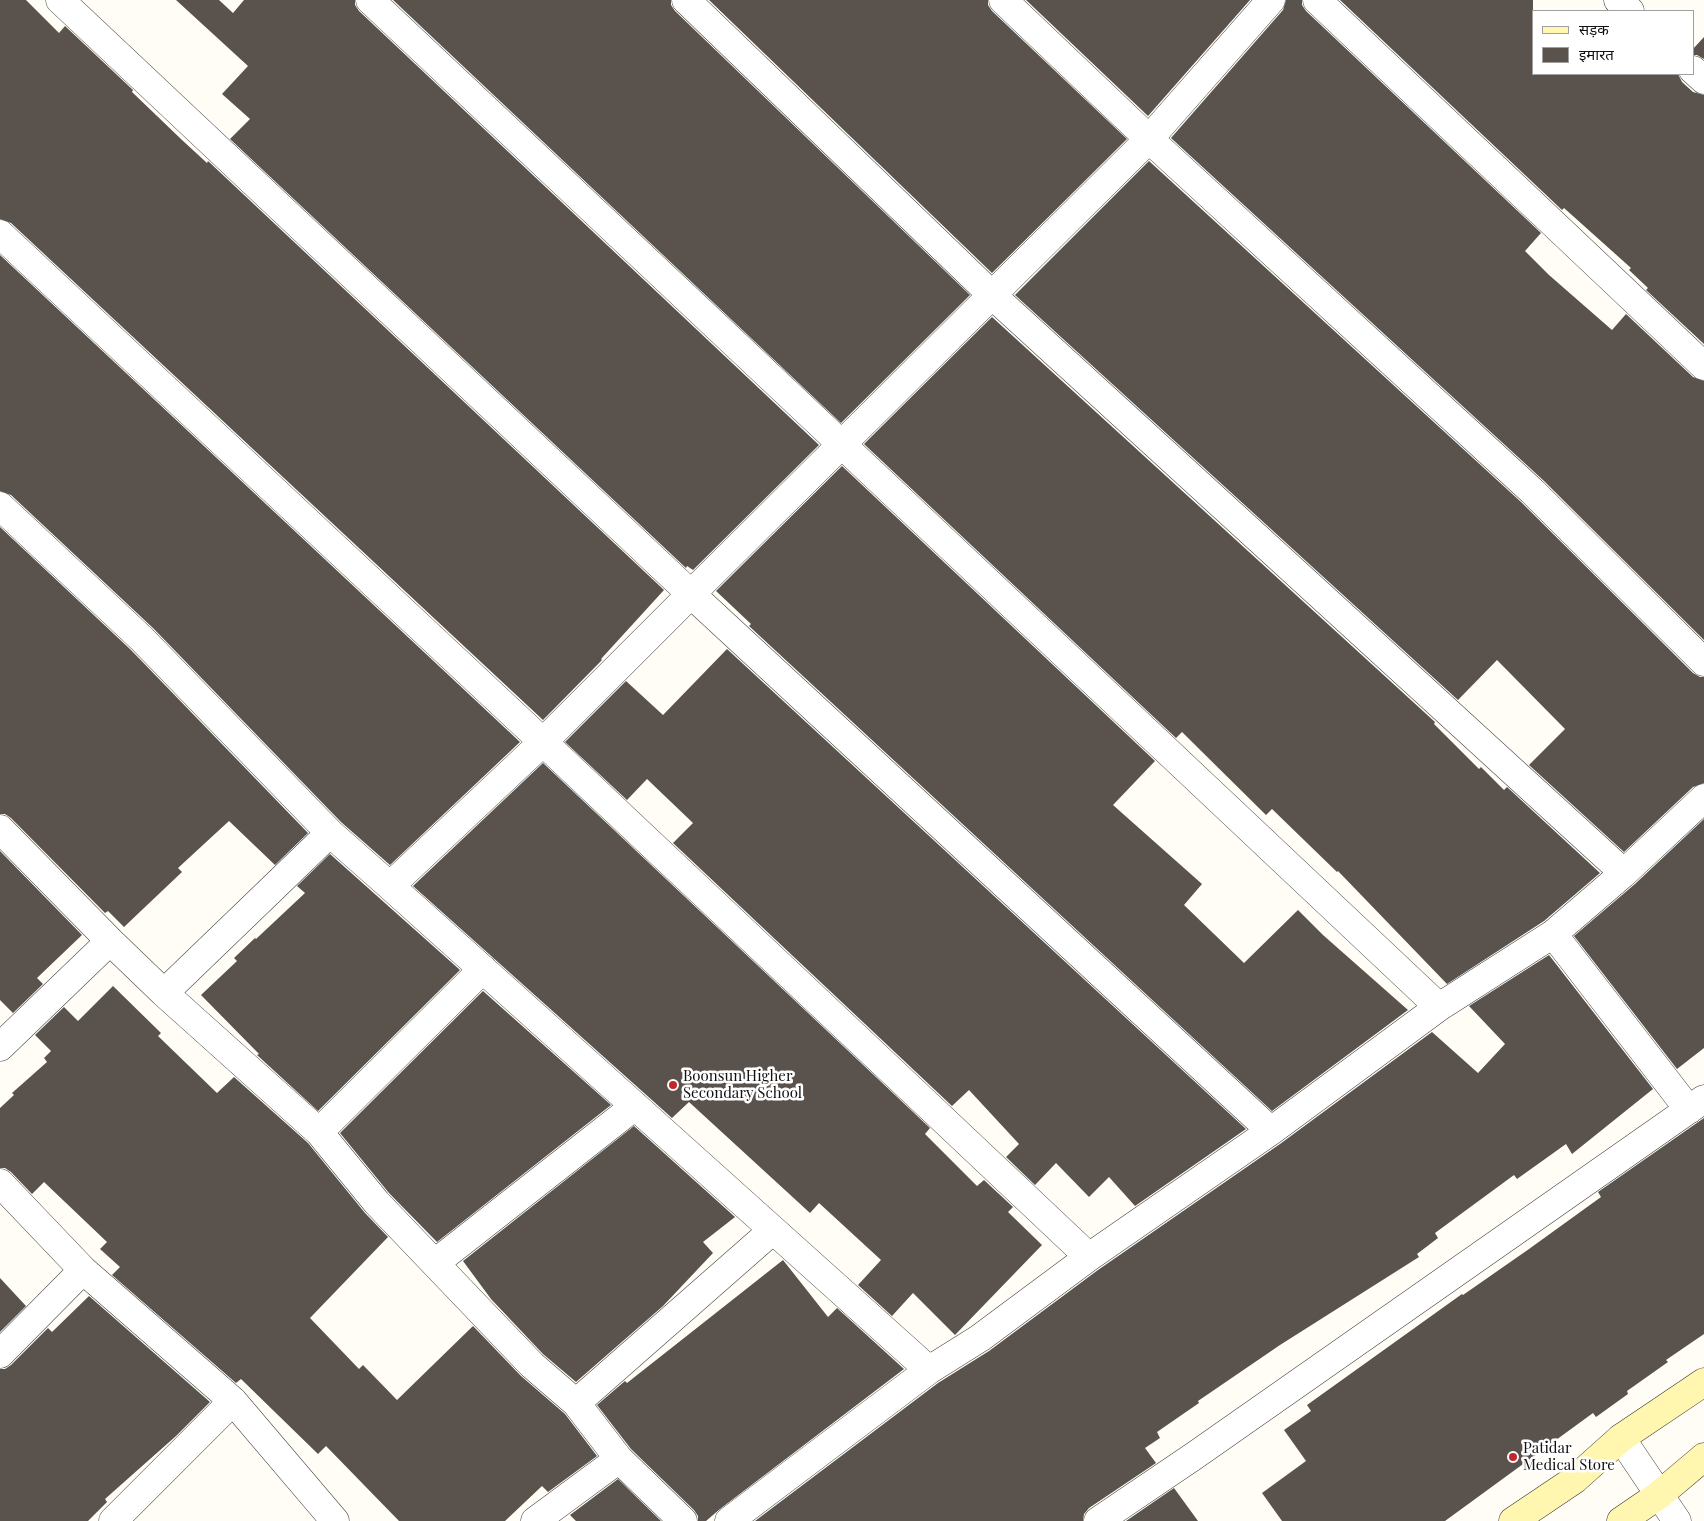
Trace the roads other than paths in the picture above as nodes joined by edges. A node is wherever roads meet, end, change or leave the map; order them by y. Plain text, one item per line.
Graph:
1 (60, 0) edge
2 (370, 0) edge
3 (686, 0) edge
4 (1003, 0) edge
5 (1271, 0) edge
6 (1317, 0) edge
7 (1618, 0) edge
8 (1629, 10) edge
9 (1694, 71) edge
10 (1704, 80) edge
11 (1149, 139) junction
12 (0, 234) edge
13 (992, 295) junction
14 (1704, 366) edge
15 (843, 444) junction
16 (0, 506) edge
17 (691, 594) junction
18 (1704, 662) edge
19 (543, 742) junction
20 (1704, 798) edge
21 (0, 829) edge
22 (330, 833) junction
23 (1624, 873) junction
24 (390, 886) junction
25 (1553, 934) junction
26 (110, 941) junction
27 (483, 968) junction
28 (164, 993) junction
29 (1439, 1007) junction
30 (0, 1047) edge
31 (1696, 1105) edge
32 (635, 1106) junction
33 (1271, 1131) junction
34 (319, 1132) junction
35 (0, 1182) edge
36 (772, 1230) junction
37 (1089, 1256) junction
38 (435, 1263) junction
39 (83, 1270) junction
40 (0, 1354) edge
41 (929, 1370) junction
42 (1704, 1382) edge
43 (232, 1401) junction
44 (576, 1403) junction
45 (1621, 1438) junction
46 (1704, 1457) edge
47 (619, 1459) junction
48 (1659, 1495) junction
49 (113, 1521) edge
50 (335, 1521) edge
51 (536, 1521) edge
52 (683, 1521) edge
53 (729, 1521) edge
54 (1098, 1521) edge
55 (1513, 1521) edge
56 (1621, 1521) edge
57 (1677, 1521) edge

1 - 17 street
2 - 15 street
3 - 13 street
4 - 11 street
5 - 11 street
6 - 14 street
7 - 8 street
9 - 10 street
11 - 13 street
11 - 18 street
12 - 19 street
13 - 15 street
13 - 23 street
15 - 17 street
15 - 29 street
16 - 22 street
17 - 19 street
17 - 33 street
19 - 24 street
19 - 37 street
20 - 23 street
21 - 26 street
22 - 24 street
22 - 28 street
23 - 25 street
24 - 27 street
25 - 29 street
25 - 31 street
26 - 28 street
26 - 30 street
27 - 32 street
27 - 34 street
28 - 34 street
29 - 33 street
31 - 54 street
32 - 36 street
32 - 38 street
33 - 37 street
34 - 38 street
35 - 39 street
36 - 41 street
36 - 44 street
37 - 41 street
38 - 44 street
39 - 40 street
39 - 43 street
41 - 53 street
42 - 45 street
43 - 49 street
43 - 50 street
44 - 47 street
45 - 48 street
45 - 55 street
46 - 48 street
47 - 51 street
47 - 52 street
48 - 56 street
48 - 57 street

